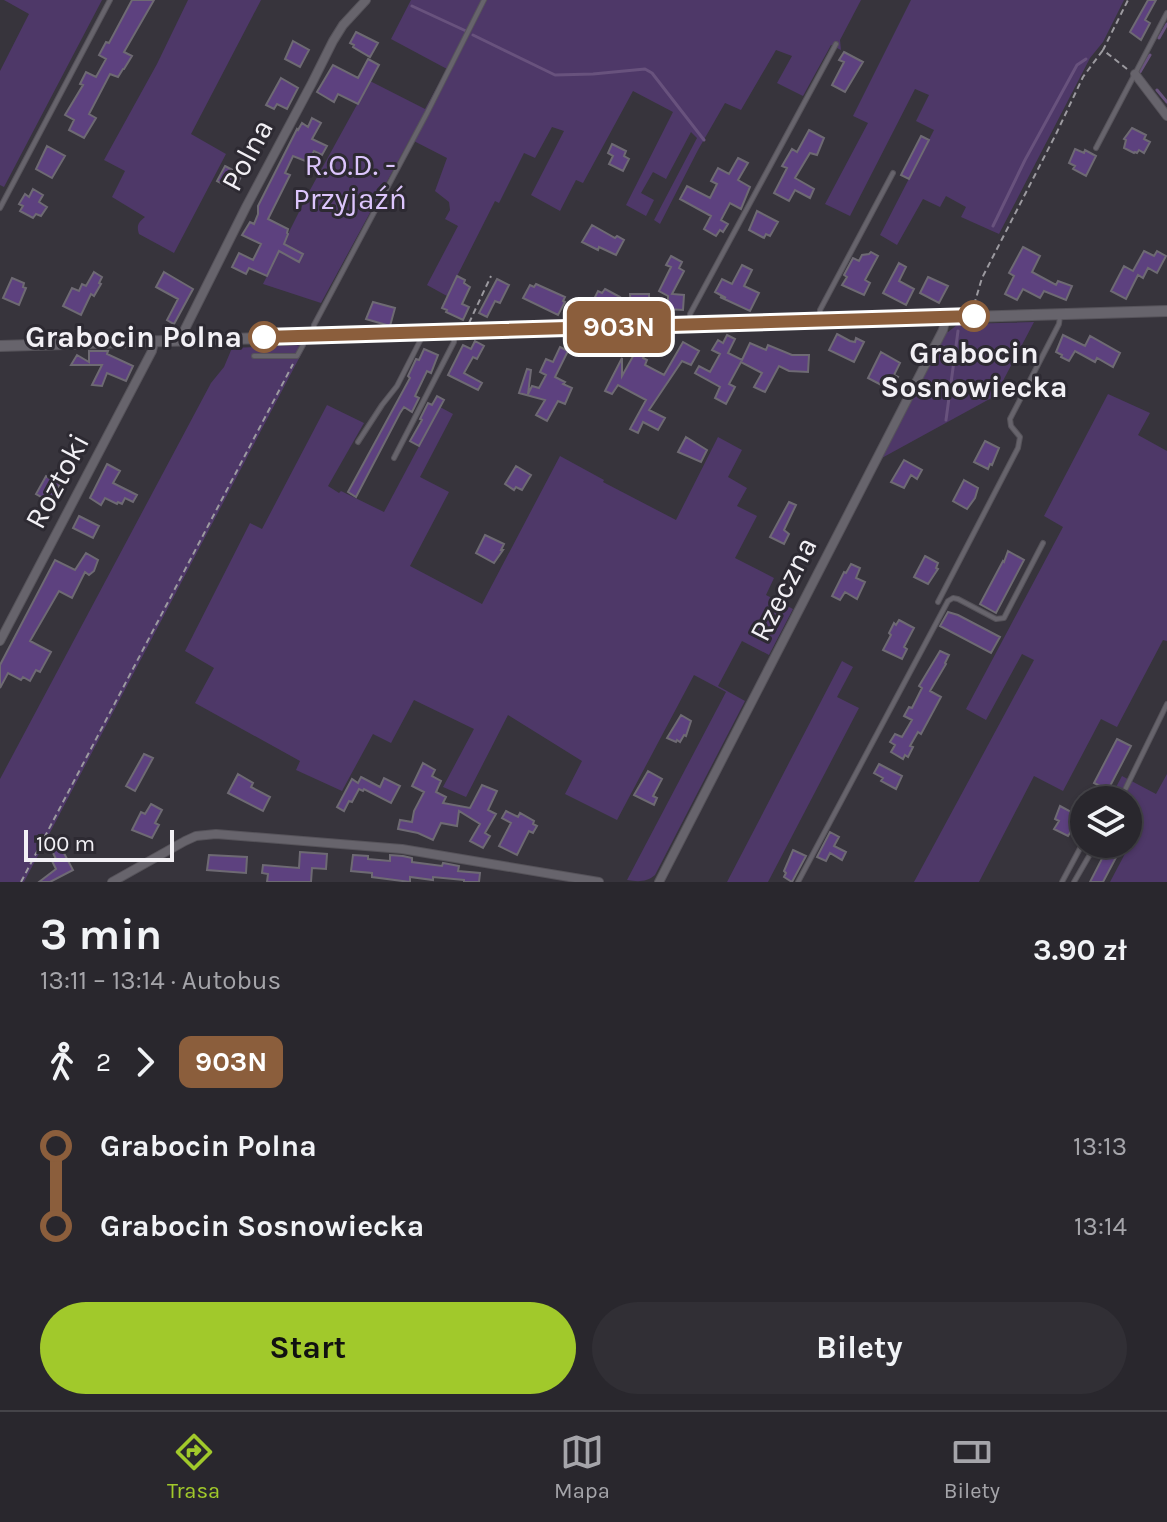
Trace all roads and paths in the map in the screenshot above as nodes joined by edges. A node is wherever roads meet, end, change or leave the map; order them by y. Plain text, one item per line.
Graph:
1 (110, 0) edge
2 (366, 0) edge
3 (484, 0) edge
4 (1128, 0) edge
5 (1167, 13) edge
6 (836, 44) dead end
7 (1103, 50) junction
8 (1135, 74) junction
9 (1167, 116) edge
10 (1096, 148) dead end
11 (893, 173) dead end
12 (0, 208) edge
13 (491, 276) dead end
14 (1167, 311) edge
15 (1061, 314) junction
16 (970, 316) junction
17 (946, 317) junction
18 (820, 322) junction
19 (691, 325) junction
20 (454, 332) junction
21 (468, 332) junction
22 (420, 334) junction
23 (308, 336) junction
24 (184, 340) junction
25 (154, 342) junction
26 (0, 346) edge
27 (254, 356) dead end
28 (297, 356) junction
29 (358, 442) dead end
30 (394, 458) dead end
31 (1043, 543) dead end
32 (938, 602) dead end
33 (0, 641) edge
34 (1167, 704) edge
35 (1127, 786) edge
36 (1075, 858) edge
37 (1088, 858) edge
38 (21, 882) edge
39 (112, 882) edge
40 (599, 882) edge
41 (659, 882) edge
42 (798, 882) edge
43 (1062, 882) edge
44 (1074, 882) edge

1 - 12 lane
2 - 24 street, Polna
3 - 23 lane
4 - 7 path
5 - 8 lane
6 - 19 lane
7 - 8 path
7 - 16 path
8 - 9 street
8 - 10 lane
11 - 18 lane
13 - 21 path
14 - 15 street
15 - 16 street
15 - 32 lane
16 - 17 street
17 - 18 street
17 - 41 street, Rzeczna
18 - 19 street
19 - 21 street
20 - 21 street
20 - 22 street
20 - 30 lane
22 - 23 street
22 - 29 lane
23 - 24 street
23 - 28 lane
24 - 25 street
25 - 26 street
25 - 33 street, Roztoki
27 - 28 lane
28 - 38 path
31 - 42 lane
34 - 35 lane
36 - 43 lane
37 - 44 lane
39 - 40 street

